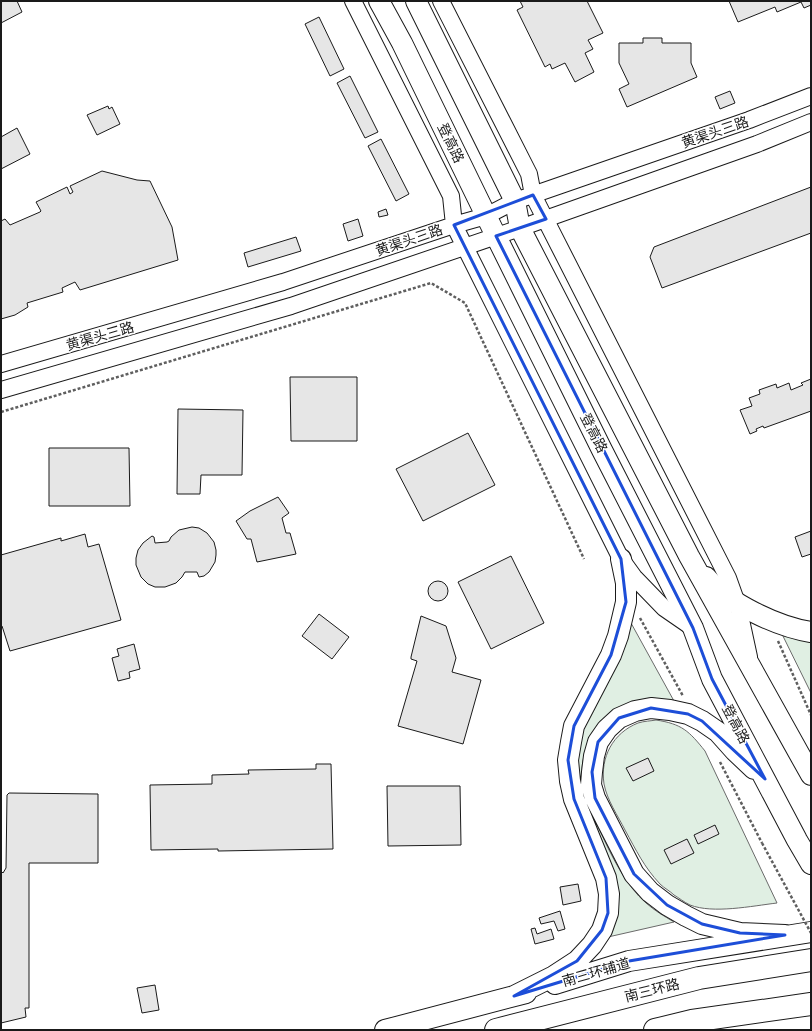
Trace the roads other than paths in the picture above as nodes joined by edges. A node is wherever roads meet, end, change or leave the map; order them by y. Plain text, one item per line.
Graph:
1 (353, 1) edge
2 (379, 1) edge
3 (416, 1) edge
4 (441, 1) edge
5 (811, 96) edge
6 (811, 122) edge
7 (524, 198) junction
8 (486, 216) junction
9 (546, 219) junction
10 (454, 225) junction
11 (520, 228) junction
12 (496, 236) junction
13 (465, 247) junction
14 (1, 364) edge
15 (1, 390) edge
16 (689, 556) junction
17 (621, 559) junction
18 (737, 602) junction
19 (693, 628) junction
20 (811, 632) edge
21 (753, 670) junction
22 (811, 775) edge
23 (765, 779) junction
24 (811, 864) edge
25 (811, 933) edge
26 (785, 935) junction
27 (811, 960) edge
28 (514, 996) junction
29 (811, 1004) edge
30 (385, 1030) edge
31 (496, 1030) edge
32 (655, 1030) edge

1 - 10 street
2 - 8 main road, 登高路
3 - 7 main road, 登高路
4 - 7 street
5 - 7 street, 黄渠头三路
6 - 9 street, 黄渠头三路
7 - 8 street, 黄渠头三路
7 - 9 street
7 - 11 main road, 登高路
8 - 10 street, 黄渠头三路
8 - 12 main road, 登高路
9 - 11 street, 黄渠头三路
9 - 18 street
10 - 13 street
10 - 14 street, 黄渠头三路
11 - 12 street, 黄渠头三路
11 - 16 main road, 登高路
12 - 13 street, 黄渠头三路
12 - 19 main road, 登高路
13 - 15 street, 黄渠头三路
13 - 17 street
16 - 18 main road
16 - 21 main road, 登高路
17 - 19 street
17 - 28 main road
18 - 20 main road
18 - 21 street
19 - 23 main road, 登高路
21 - 22 main road, 登高路
23 - 24 main road, 登高路
23 - 26 main road
25 - 26 main road, 南三环辅道
26 - 28 main road, 南三环辅道
27 - 31 highway, 南三环路
28 - 30 main road, 南三环辅道
29 - 32 highway

